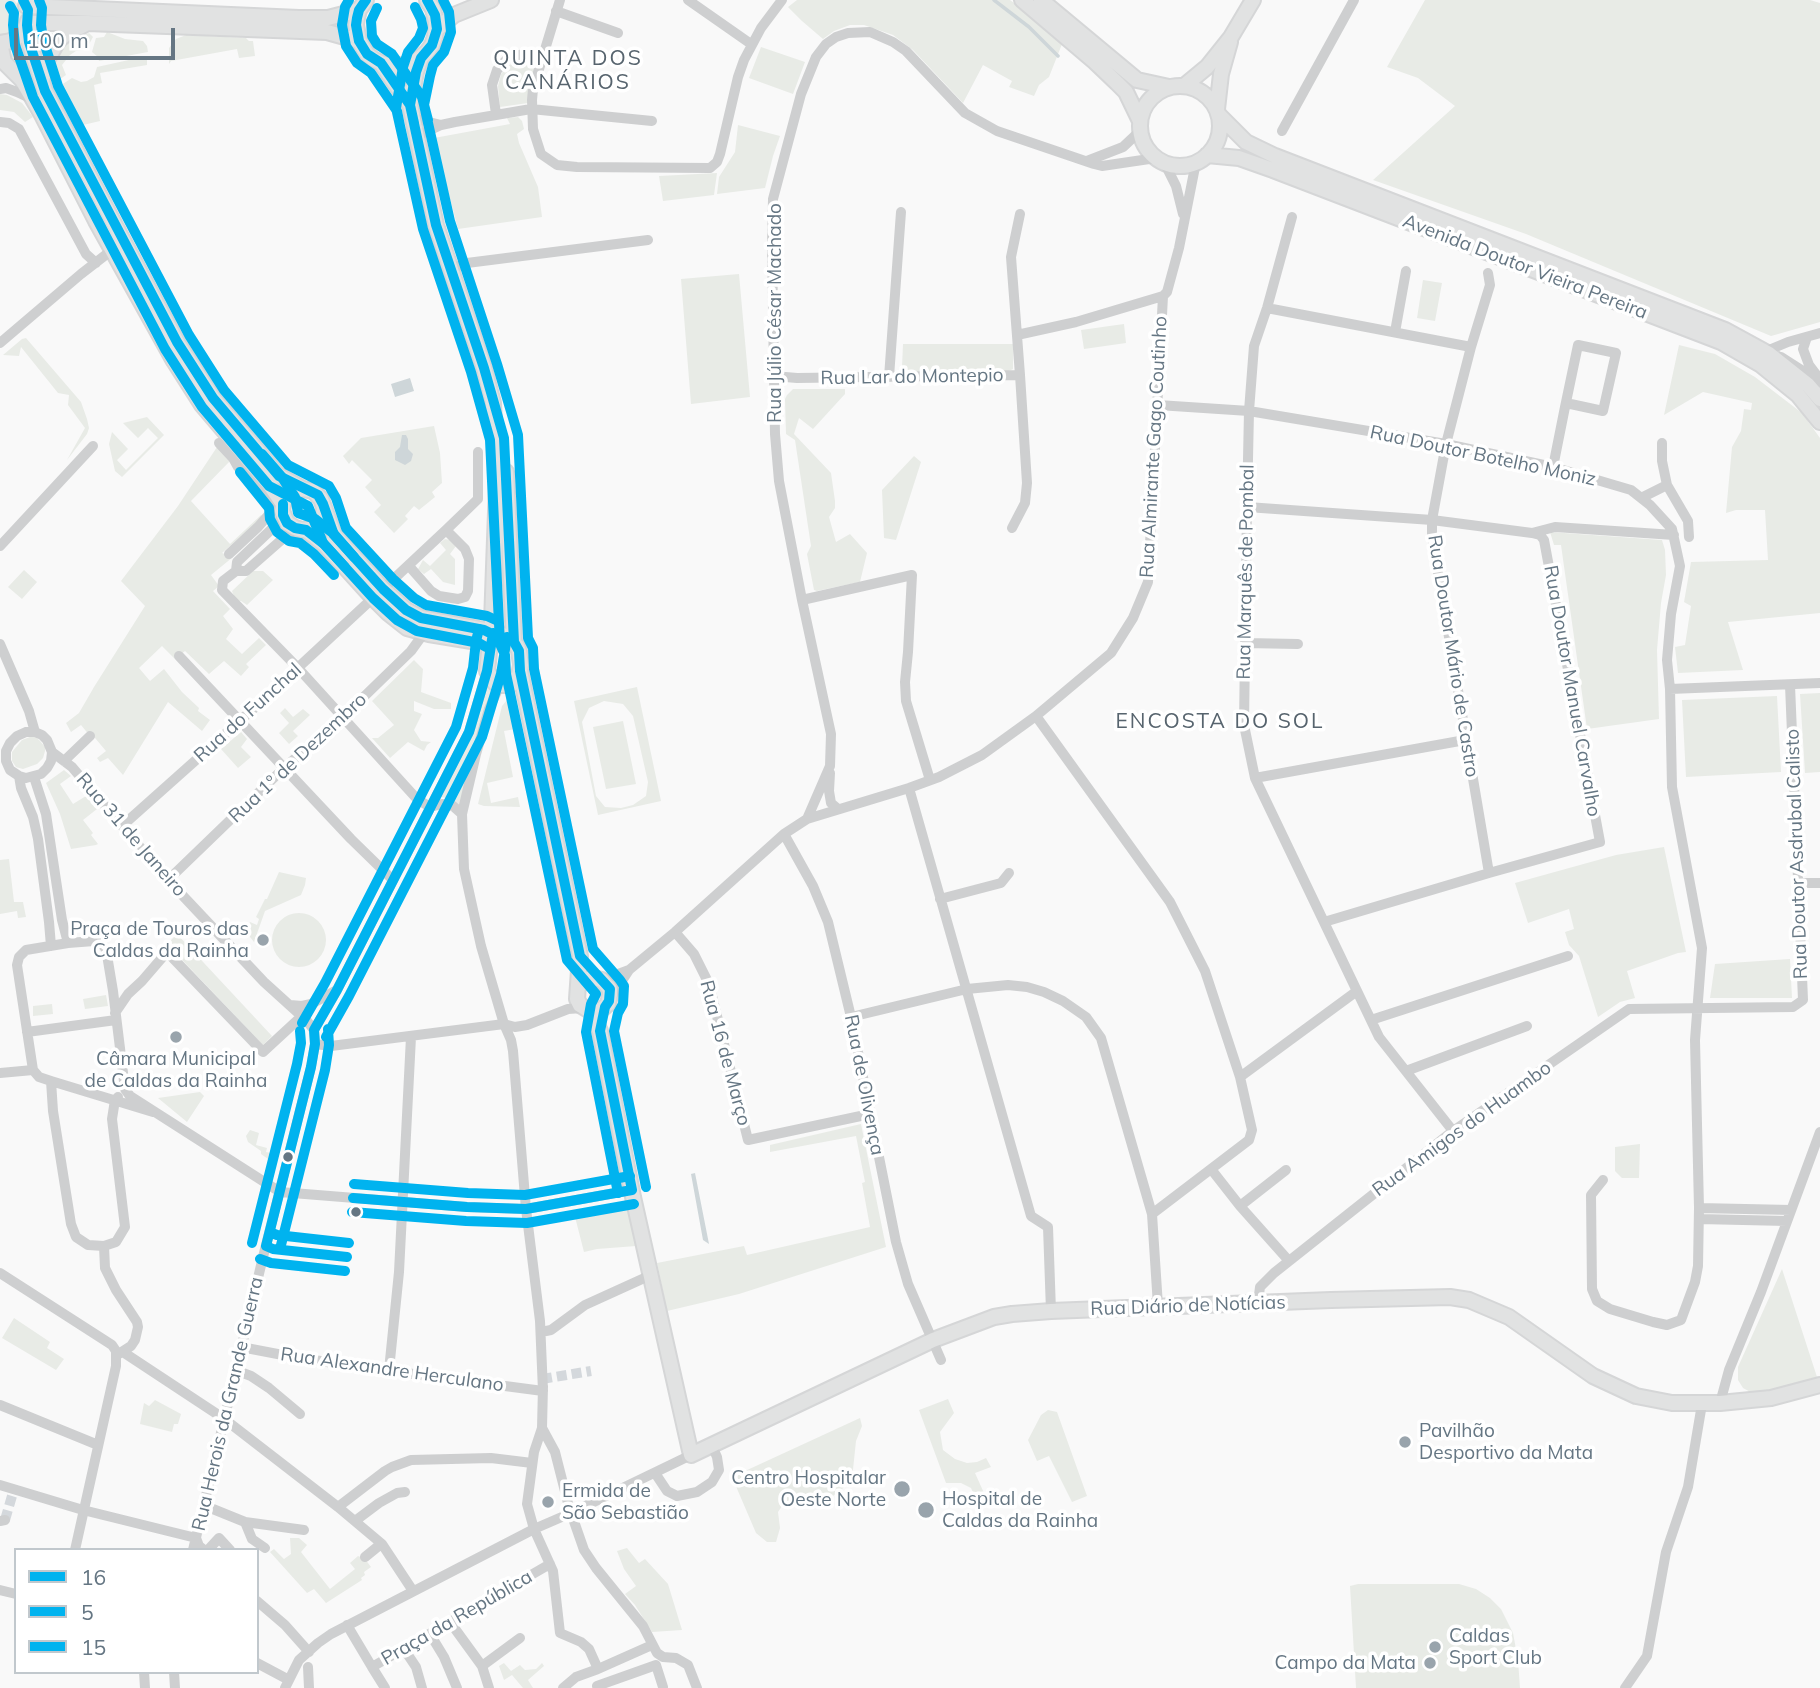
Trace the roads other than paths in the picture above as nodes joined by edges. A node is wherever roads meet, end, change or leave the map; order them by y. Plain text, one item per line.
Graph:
1 (427, 0) edge
2 (491, 0) edge
3 (688, 0) edge
4 (782, 0) edge
5 (1022, 0) edge
6 (1041, 0) edge
7 (1252, 0) edge
8 (1354, 0) edge
9 (25, 3) edge
10 (558, 3) edge
11 (363, 5) edge
12 (88, 23) junction
13 (27, 24) junction
14 (437, 29) junction
15 (618, 33) dead end
16 (1231, 37) junction
17 (359, 41) junction
18 (0, 43) edge
19 (751, 44) junction
20 (543, 56) junction
21 (421, 58) junction
22 (381, 63) junction
23 (41, 82) junction
24 (1177, 86) junction
25 (0, 89) edge
26 (32, 99) junction
27 (531, 109) junction
28 (411, 112) junction
29 (1218, 112) junction
30 (496, 114) junction
31 (652, 121) dead end
32 (0, 122) edge
33 (441, 125) junction
34 (1140, 126) junction
35 (1282, 131) dead end
36 (417, 136) junction
37 (1202, 159) junction
38 (1160, 160) junction
39 (1087, 161) junction
40 (901, 212) dead end
41 (1020, 214) dead end
42 (1292, 216) dead end
43 (1185, 220) junction
44 (648, 240) dead end
45 (112, 250) junction
46 (96, 263) junction
47 (450, 269) junction
48 (1406, 271) dead end
49 (1488, 273) dead end
50 (1163, 296) junction
51 (1267, 308) junction
52 (1395, 332) junction
53 (1820, 333) edge
54 (1017, 335) junction
55 (2, 336) edge
56 (1807, 337) junction
57 (1471, 346) junction
58 (1765, 352) junction
59 (1020, 375) junction
60 (774, 376) junction
61 (889, 377) junction
62 (1820, 381) edge
63 (1820, 399) edge
64 (493, 403) junction
65 (1566, 403) junction
66 (1158, 405) junction
67 (1250, 411) junction
68 (1820, 422) edge
69 (219, 443) dead end
70 (1662, 443) dead end
71 (1446, 444) junction
72 (93, 446) dead end
73 (478, 452) dead end
74 (1553, 467) junction
75 (1667, 485) junction
76 (303, 489) junction
77 (1641, 498) junction
78 (1247, 507) junction
79 (283, 509) junction
80 (324, 509) junction
81 (1432, 520) junction
82 (1012, 528) dead end
83 (300, 529) junction
84 (446, 530) junction
85 (1532, 533) junction
86 (1674, 535) junction
87 (1689, 537) dead end
88 (0, 546) edge
89 (229, 554) dead end
90 (409, 566) junction
91 (236, 571) junction
92 (378, 593) junction
93 (802, 600) junction
94 (424, 633) junction
95 (492, 637) junction
96 (514, 642) junction
97 (1245, 643) junction
98 (1298, 643) dead end
99 (0, 644) edge
100 (179, 656) dead end
101 (298, 668) junction
102 (487, 671) junction
103 (520, 671) junction
104 (1820, 683) edge
105 (504, 685) junction
106 (1790, 685) junction
107 (1670, 689) junction
108 (528, 708) junction
109 (1036, 716) junction
110 (343, 717) junction
111 (240, 721) junction
112 (35, 732) junction
113 (90, 736) dead end
114 (1465, 740) junction
115 (3, 753) edge
116 (51, 757) junction
117 (64, 761) junction
118 (831, 766) junction
119 (284, 768) junction
120 (19, 776) junction
121 (34, 777) junction
122 (1255, 778) junction
123 (930, 780) junction
124 (909, 788) junction
125 (30, 792) dead end
126 (430, 807) junction
127 (838, 809) junction
128 (462, 814) junction
129 (807, 819) junction
130 (122, 826) junction
131 (784, 834) junction
132 (1009, 873) dead end
133 (1489, 873) junction
134 (168, 880) junction
135 (393, 880) junction
136 (1798, 883) junction
137 (1820, 883) edge
138 (940, 899) junction
139 (1324, 922) junction
140 (675, 933) junction
141 (59, 944) junction
142 (580, 956) junction
143 (1568, 956) dead end
144 (629, 970) junction
145 (600, 979) junction
146 (967, 989) junction
147 (337, 990) junction
148 (1357, 991) junction
149 (579, 1003) junction
150 (607, 1004) junction
151 (290, 1005) junction
152 (1697, 1009) junction
153 (116, 1016) junction
154 (302, 1016) junction
155 (851, 1017) junction
156 (1371, 1020) junction
157 (504, 1024) junction
158 (1527, 1026) dead end
159 (314, 1030) junction
160 (600, 1031) junction
161 (27, 1032) junction
162 (411, 1037) junction
163 (315, 1044) junction
164 (1406, 1071) junction
165 (0, 1073) edge
166 (36, 1073) junction
167 (1240, 1077) junction
168 (51, 1082) junction
169 (125, 1089) junction
170 (115, 1100) junction
171 (153, 1112) junction
172 (870, 1114) junction
173 (1453, 1131) junction
174 (1820, 1132) edge
175 (1211, 1169) junction
176 (1286, 1170) dead end
177 (1603, 1180) dead end
178 (632, 1190) junction
179 (280, 1192) junction
180 (403, 1202) junction
181 (1240, 1206) junction
182 (526, 1209) junction
183 (1791, 1210) junction
184 (1152, 1214) junction
185 (1699, 1214) junction
186 (1787, 1221) junction
187 (104, 1246) junction
188 (1289, 1261) junction
189 (0, 1273) edge
190 (651, 1275) junction
191 (1258, 1303) junction
192 (1158, 1306) junction
193 (1051, 1311) junction
194 (541, 1332) junction
195 (933, 1340) junction
196 (241, 1347) junction
197 (119, 1357) junction
198 (942, 1360) dead end
199 (235, 1370) junction
200 (389, 1370) junction
201 (1820, 1385) edge
202 (543, 1389) junction
203 (1720, 1403) junction
204 (1702, 1404) junction
205 (0, 1405) edge
206 (300, 1413) dead end
207 (223, 1418) junction
208 (542, 1428) junction
209 (98, 1446) junction
210 (712, 1446) junction
211 (691, 1455) junction
212 (532, 1463) junction
213 (655, 1473) junction
214 (0, 1485) edge
215 (405, 1492) dead end
216 (203, 1505) junction
217 (338, 1507) junction
218 (83, 1510) junction
219 (571, 1513) junction
220 (355, 1521) junction
221 (245, 1522) junction
222 (534, 1529) junction
223 (304, 1530) dead end
224 (196, 1538) junction
225 (381, 1544) junction
226 (258, 1547) edge
227 (75, 1548) edge
228 (194, 1548) edge
229 (202, 1548) edge
230 (208, 1548) edge
231 (228, 1548) edge
232 (365, 1557) dead end
233 (550, 1564) junction
234 (413, 1591) junction
235 (259, 1603) edge
236 (450, 1622) junction
237 (347, 1625) junction
238 (430, 1634) junction
239 (520, 1638) dead end
240 (652, 1645) junction
241 (404, 1649) junction
242 (309, 1651) junction
243 (259, 1664) edge
244 (482, 1666) junction
245 (308, 1667) dead end
246 (372, 1667) junction
247 (594, 1671) junction
248 (287, 1684) edge
249 (597, 1686) edge
250 (663, 1687) edge
251 (309, 1688) edge
252 (384, 1688) edge
253 (422, 1688) edge
254 (457, 1688) edge
255 (489, 1688) edge
256 (563, 1688) edge
257 (697, 1688) edge
258 (1625, 1688) edge

1 - 14 main road
2 - 14 main road
3 - 19 street
4 - 19 street
5 - 34 main road
6 - 24 main road
7 - 16 main road
8 - 35 street
9 - 11 main road
9 - 13 main road
10 - 15 street
10 - 20 street
11 - 17 main road
12 - 13 main road
12 - 17 main road
12 - 23 main road
13 - 18 main road
13 - 23 main road
14 - 21 main road
16 - 24 main road
16 - 29 main road
17 - 22 main road
18 - 26 main road
19 - 27 street
20 - 27 street
20 - 30 street
21 - 22 main road
21 - 28 main road
22 - 28 main road
23 - 76 main road
24 - 29 main road
24 - 34 main road
25 - 26 street
26 - 45 main road
27 - 30 street
27 - 31 street
28 - 33 street
28 - 36 main road
29 - 37 main road
29 - 58 main road, Avenida Doutor Vieira Pereira
30 - 33 street
32 - 46 street
33 - 36 street
34 - 38 main road
34 - 39 street
36 - 47 main road
37 - 38 main road
37 - 43 street, Rua Almirante Gago Coutinho
37 - 68 main road, Avenida Doutor Vieira Pereira
38 - 39 street, Rua Júlio César Machado
38 - 43 street, Rua Almirante Gago Coutinho
39 - 60 street, Rua Júlio César Machado
40 - 61 street
41 - 54 street
42 - 51 street, Rua Marquês de Pombal
43 - 50 street, Rua Almirante Gago Coutinho
44 - 47 street
45 - 46 street
45 - 79 main road
46 - 55 street
47 - 64 main road
48 - 52 street
49 - 57 street, Rua Doutor Mário de Castro
50 - 54 street
50 - 66 street, Rua Almirante Gago Coutinho
51 - 52 street
51 - 67 street, Rua Marquês de Pombal
52 - 57 street
53 - 56 street
54 - 59 street
56 - 58 street
56 - 62 street
57 - 71 street, Rua Doutor Mário de Castro
58 - 62 street, Avenida Doutor Vieira Pereira
58 - 63 main road, Avenida Doutor Vieira Pereira
59 - 61 street, Rua Lar do Montepio
59 - 82 street, Rua Lar do Montepio
60 - 61 street, Rua Lar do Montepio
60 - 93 street, Rua Júlio César Machado
64 - 95 main road
64 - 96 main road
65 - 65 street
65 - 74 street
66 - 67 street, Rua Doutor Botelho Moniz
66 - 109 street, Rua Almirante Gago Coutinho
67 - 71 street, Rua Doutor Botelho Moniz
67 - 78 street, Rua Marquês de Pombal
69 - 89 street
70 - 75 street
71 - 74 street, Rua Doutor Botelho Moniz
71 - 81 street, Rua Doutor Mário de Castro
72 - 88 street
73 - 84 street, Rua do Funchal
74 - 77 street, Rua Doutor Botelho Moniz
75 - 77 street
75 - 87 street
76 - 79 main road
76 - 80 main road
77 - 86 street, Rua Doutor Botelho Moniz
78 - 81 street
78 - 97 street, Rua Marquês de Pombal
79 - 83 main road
79 - 91 street
80 - 83 main road
80 - 92 main road
81 - 85 street
81 - 114 street, Rua Doutor Mário de Castro
83 - 91 street
83 - 92 main road
84 - 90 street, Rua do Funchal
84 - 90 street
85 - 86 street
85 - 133 street, Rua Doutor Manuel Carvalho
86 - 107 street, Rua Doutor Botelho Moniz
90 - 92 street, Rua do Funchal
91 - 101 street
92 - 94 main road
92 - 95 main road
92 - 101 street, Rua do Funchal
93 - 118 street, Rua Júlio César Machado
93 - 123 street
94 - 95 main road
94 - 110 street, Rua 1º de Dezembro
95 - 96 main road
95 - 102 main road
96 - 103 main road
97 - 98 street
97 - 122 street, Rua Marquês de Pombal
99 - 112 street
100 - 111 street
101 - 110 street
101 - 111 street, Rua do Funchal
102 - 105 main road
102 - 126 street
103 - 105 main road
103 - 108 main road
104 - 106 street
105 - 108 main road
105 - 128 street
106 - 107 street
106 - 136 street, Rua Doutor Asdrubal Calisto
107 - 152 street, Rua Doutor Botelho Moniz
108 - 142 main road
109 - 123 street, Rua Almirante Gago Coutinho
109 - 167 street
110 - 119 street, Rua 1º de Dezembro
110 - 126 street
111 - 119 street
111 - 130 street, Rua do Funchal
112 - 115 street
112 - 116 street
113 - 117 street
114 - 122 street
114 - 133 street, Rua Doutor Mário de Castro
115 - 120 street
116 - 117 street
116 - 121 street
117 - 130 street, Rua 31 de Janeiro
118 - 127 street, Rua Júlio César Machado
118 - 129 street, Rua Júlio César Machado
119 - 134 street, Rua 1º de Dezembro
119 - 135 street
120 - 121 street
120 - 141 street
121 - 141 street
122 - 139 street, Rua Marquês de Pombal
123 - 124 street, Rua Almirante Gago Coutinho
124 - 127 street, Rua Almirante Gago Coutinho
124 - 138 street
125 - 141 street
126 - 128 street
126 - 135 street
127 - 129 street, Rua Almirante Gago Coutinho
128 - 157 street
129 - 131 street
130 - 134 street, Rua 31 de Janeiro
131 - 140 street
131 - 155 street, Rua de Olivença
132 - 138 street
133 - 139 street
134 - 151 street, Rua 31 de Janeiro
135 - 147 street
136 - 137 street
136 - 152 street, Rua Doutor Asdrubal Calisto
138 - 146 street
139 - 148 street, Rua Marquês de Pombal
140 - 144 street
140 - 172 street, Rua 16 de Março
141 - 153 street
141 - 161 street
142 - 145 main road
142 - 149 main road
143 - 156 street
144 - 145 street
144 - 150 street
145 - 149 main road
145 - 150 main road
146 - 155 street
146 - 184 street
146 - 193 street
147 - 151 street
147 - 159 street
148 - 156 street, Rua Marquês de Pombal
148 - 167 street
149 - 150 main road
149 - 157 street
149 - 160 main road
150 - 160 main road
151 - 154 street, Rua 31 de Janeiro
152 - 173 street, Rua Amigos do Huambo
152 - 185 street, Rua Doutor Botelho Moniz
153 - 154 street
153 - 161 street
153 - 169 street
154 - 159 street, Rua 31 de Janeiro
155 - 172 street, Rua de Olivença
156 - 164 street, Rua Marquês de Pombal
157 - 162 street
157 - 182 street
158 - 164 street
159 - 163 street, Rua Herois da Grande Guerra
160 - 178 main road
161 - 166 street
162 - 163 street
162 - 180 street
163 - 179 street, Rua Herois da Grande Guerra
164 - 173 street, Rua Marquês de Pombal
165 - 166 street
166 - 168 street
167 - 175 street
168 - 170 street
168 - 187 street
169 - 170 street
169 - 171 street
170 - 171 street
170 - 187 street
171 - 179 street
172 - 195 street, Rua de Olivença
173 - 188 street, Rua Amigos do Huambo
174 - 183 street
175 - 181 street
175 - 184 street
176 - 181 street
177 - 185 street, Rua Doutor Botelho Moniz
178 - 182 street
178 - 190 main road
179 - 180 street
179 - 196 street, Rua Herois da Grande Guerra
180 - 182 street
180 - 200 street
181 - 188 street
182 - 194 street
183 - 185 street
183 - 186 street
184 - 192 street
185 - 186 street
186 - 203 street
187 - 197 street
188 - 191 street, Rua Amigos do Huambo
189 - 197 street
190 - 194 street
190 - 211 main road
191 - 192 main road, Rua Diário de Notícias
191 - 204 main road, Rua Diário de Notícias
192 - 193 main road, Rua Diário de Notícias
193 - 195 main road, Rua Diário de Notícias
194 - 202 street
195 - 198 street, Rua de Olivença
195 - 210 main road, Rua Diário de Notícias
196 - 199 street, Rua Herois da Grande Guerra
196 - 200 street, Rua Alexandre Herculano
197 - 207 street
197 - 209 street
199 - 206 street
199 - 207 street, Rua Herois da Grande Guerra
200 - 202 street, Rua Alexandre Herculano
201 - 203 main road, Rua Diário de Notícias
202 - 208 street
203 - 204 main road, Rua Diário de Notícias
204 - 258 street
205 - 209 street
207 - 216 street, Rua Herois da Grande Guerra
207 - 217 street
208 - 212 street
208 - 219 street
209 - 218 street
210 - 211 main road, Rua Diário de Notícias
210 - 213 street
211 - 213 street, Rua Diário de Notícias
212 - 217 street
212 - 222 street
213 - 219 street, Rua Diário de Notícias
214 - 218 street
215 - 220 street
216 - 221 street
216 - 224 street, Rua Herois da Grande Guerra
217 - 220 street
218 - 224 street
218 - 227 street
219 - 222 street, Rua Diário de Notícias
219 - 240 street
220 - 225 street
221 - 223 street
221 - 226 street
222 - 233 street, Praça da República
222 - 234 street, Praça da República
224 - 228 street, Rua Herois da Grande Guerra
224 - 229 street
225 - 232 street
225 - 234 street
230 - 231 street
233 - 236 street, Praça da República
233 - 247 street
234 - 237 street, Praça da República
235 - 242 street
236 - 238 street, Praça da República
236 - 244 street
237 - 242 street
237 - 246 street, Praça da República
238 - 241 street, Praça da República
238 - 254 street
239 - 244 street
240 - 247 street
240 - 257 street
241 - 246 street, Praça da República
241 - 253 street
242 - 248 street
243 - 248 street
244 - 255 street
245 - 251 street
246 - 252 street
247 - 256 street
249 - 250 street

